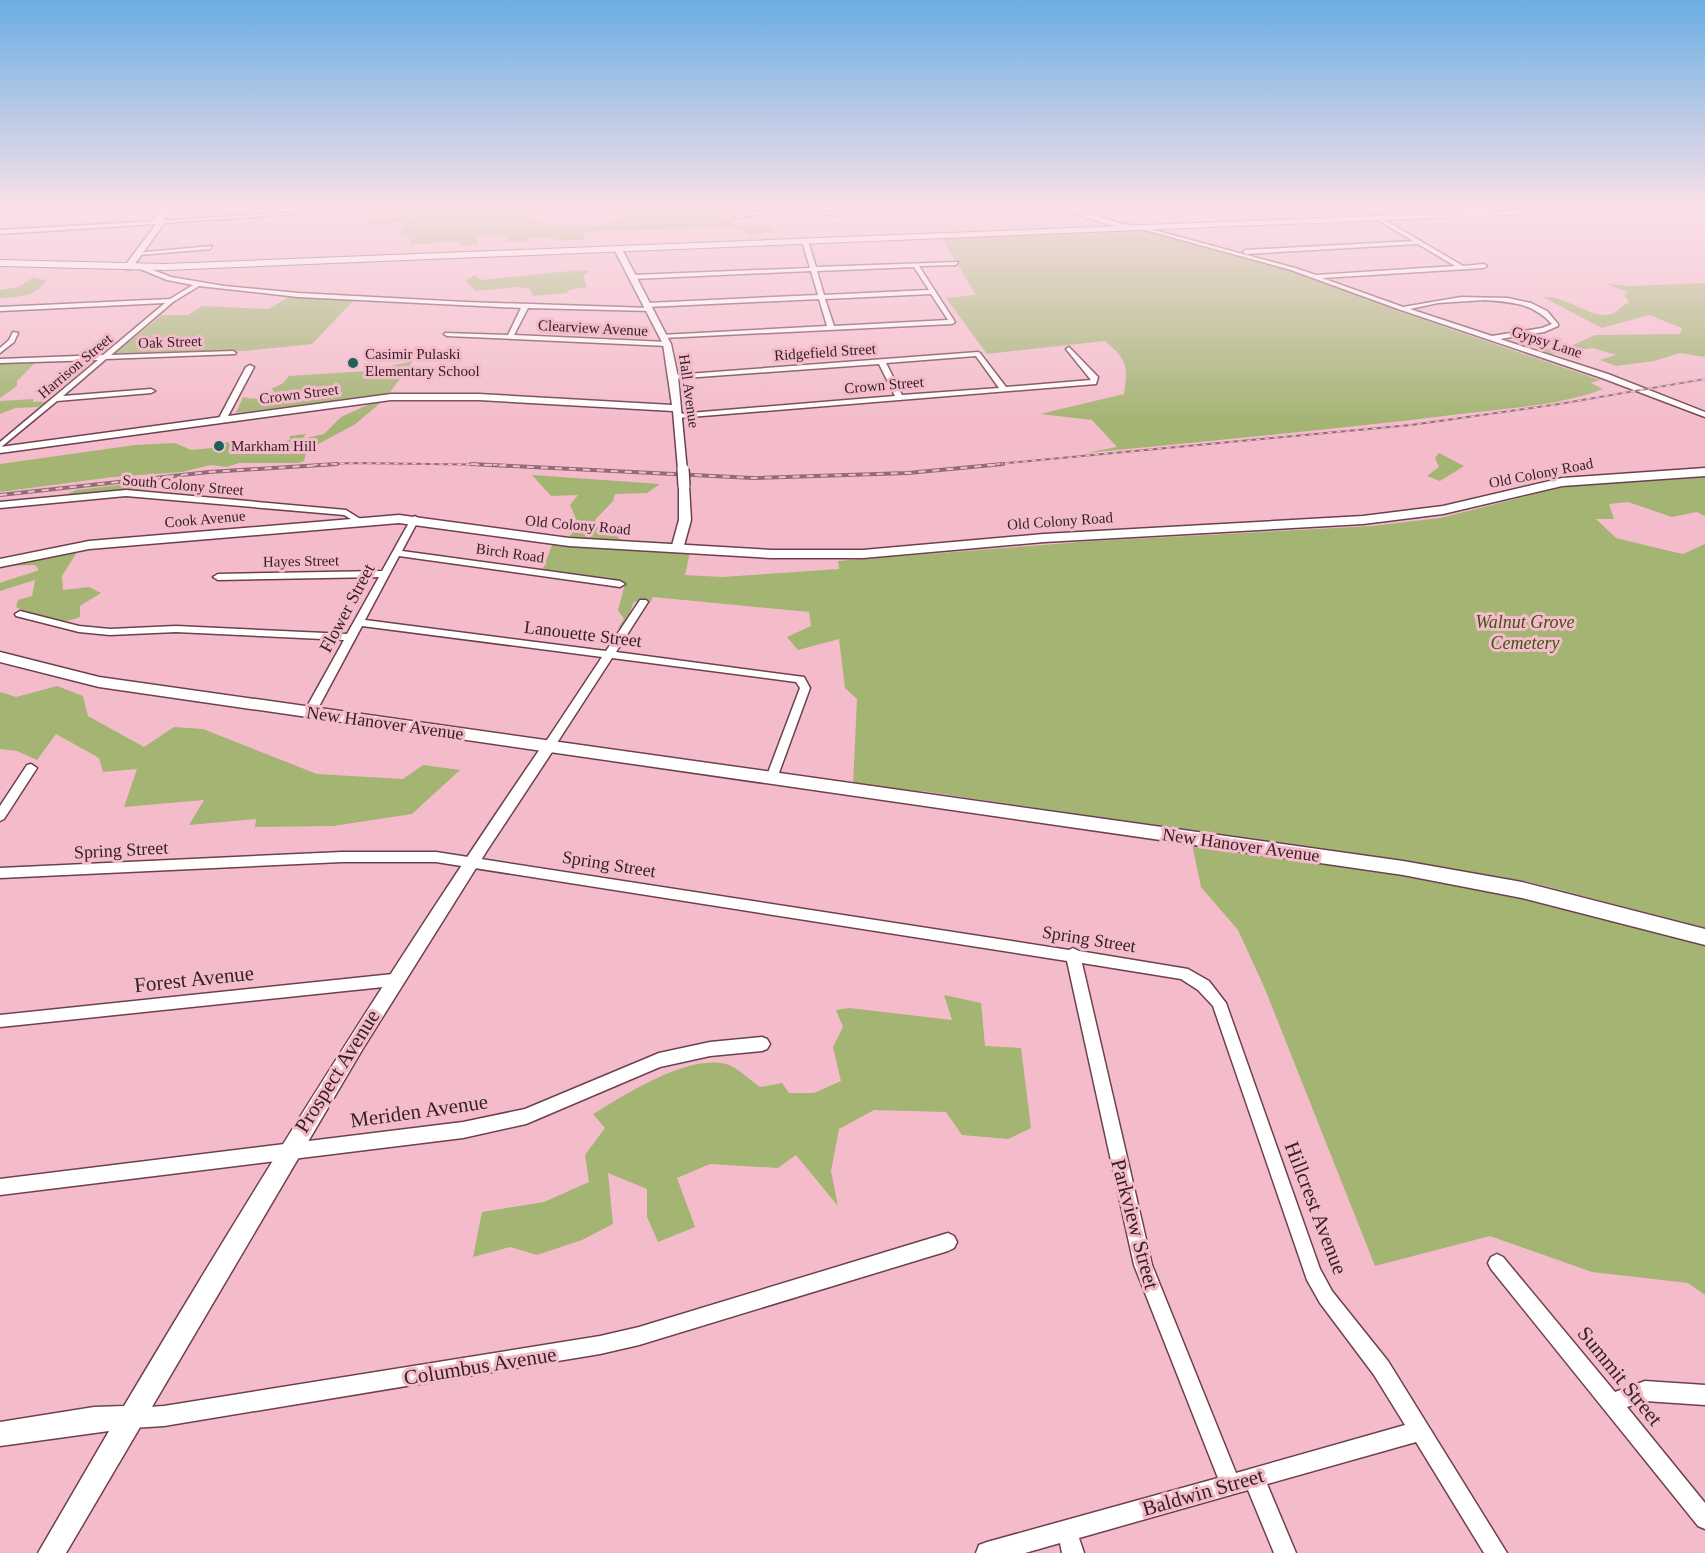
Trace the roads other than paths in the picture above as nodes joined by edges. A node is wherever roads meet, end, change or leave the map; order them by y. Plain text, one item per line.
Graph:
1 (172, 279) edge
2 (635, 279) edge
3 (818, 279) edge
4 (924, 279) edge
5 (1323, 279) edge
6 (196, 285) junction
7 (931, 292) junction
8 (823, 296) junction
9 (171, 301) junction
10 (526, 305) junction
11 (648, 307) junction
12 (0, 309) edge
13 (1403, 309) junction
14 (831, 328) junction
15 (15, 333) dead end
16 (447, 334) dead end
17 (510, 337) junction
18 (1491, 338) junction
19 (665, 340) junction
20 (1069, 350) dead end
21 (0, 351) edge
22 (233, 353) dead end
23 (107, 357) junction
24 (0, 361) edge
25 (882, 362) junction
26 (250, 367) dead end
27 (674, 377) junction
28 (1004, 390) junction
29 (150, 391) dead end
30 (56, 399) junction
31 (900, 399) junction
32 (677, 412) junction
33 (1705, 415) edge
34 (223, 418) junction
35 (0, 448) edge
36 (1705, 472) edge
37 (0, 505) edge
38 (415, 519) junction
39 (361, 522) junction
40 (677, 549) junction
41 (396, 553) junction
42 (0, 563) edge
43 (384, 574) junction
44 (218, 577) dead end
45 (620, 584) dead end
46 (643, 602) dead end
47 (20, 614) dead end
48 (358, 622) junction
49 (349, 638) junction
50 (610, 654) junction
51 (0, 657) edge
52 (310, 712) junction
53 (549, 746) junction
54 (31, 768) dead end
55 (772, 778) junction
56 (0, 816) edge
57 (471, 861) junction
58 (0, 873) edge
59 (1705, 937) edge
60 (1073, 954) junction
61 (393, 980) junction
62 (1204, 984) joint
63 (0, 1021) edge
64 (762, 1044) dead end
65 (288, 1151) junction
66 (0, 1186) edge
67 (948, 1242) dead end
68 (1497, 1263) dead end
69 (1705, 1395) edge
70 (1612, 1403) junction
71 (131, 1418) junction
72 (1420, 1431) junction
73 (0, 1434) edge
74 (1253, 1477) junction
75 (1230, 1483) junction
76 (1705, 1519) edge
77 (1067, 1531) junction
78 (51, 1553) edge
79 (987, 1553) edge
80 (1073, 1553) edge
81 (1285, 1553) edge
82 (1496, 1553) edge

1 - 6 street
2 - 11 street, Hall Avenue
3 - 8 street
4 - 7 street
5 - 13 street, Gypsy Lane
6 - 9 street, Harrison Street
6 - 10 street
7 - 8 street
7 - 14 street, Clearview Avenue
8 - 11 street
8 - 14 street
9 - 12 street
9 - 23 street, Harrison Street
10 - 11 street
10 - 17 street
11 - 19 street, Hall Avenue
13 - 18 street, Gypsy Lane
13 - 18 street
14 - 19 street, Clearview Avenue
15 - 21 street
16 - 17 street, Clearview Avenue
17 - 19 street, Clearview Avenue
18 - 33 street, Gypsy Lane
19 - 27 street, Hall Avenue
20 - 28 street, Crown Street
22 - 23 street, Oak Street
23 - 24 street, Oak Street
23 - 30 street, Harrison Street
25 - 27 street, Ridgefield Street
25 - 28 street, Ridgefield Street
25 - 31 street
26 - 34 street
27 - 32 street, Hall Avenue
28 - 31 street, Crown Street
29 - 30 street
30 - 35 street, Harrison Street
31 - 32 street, Crown Street
32 - 34 street, Crown Street
32 - 40 street, Hall Avenue, bridge
34 - 35 street, Crown Street
36 - 40 main road, Old Colony Road
37 - 39 street, South Colony Street
38 - 39 main road, Cook Avenue
38 - 40 main road, Old Colony Road
38 - 41 street, Flower Street
39 - 42 main road, Cook Avenue
41 - 43 street, Flower Street
41 - 45 street, Birch Road
43 - 44 street, Hayes Street
43 - 48 street, Flower Street
46 - 50 street, Prospect Avenue
47 - 49 street
48 - 49 street, Flower Street
48 - 50 street, Lanouette Street
49 - 52 street, Flower Street
50 - 53 street, Prospect Avenue
50 - 55 street, Lanouette Street
51 - 52 main road, New Hanover Avenue
52 - 53 main road, New Hanover Avenue
53 - 55 main road, New Hanover Avenue
53 - 57 street, Prospect Avenue
54 - 56 street
55 - 59 main road, New Hanover Avenue
57 - 58 street, Spring Street
57 - 60 street, Spring Street
57 - 61 street, Prospect Avenue
60 - 62 street, Spring Street
60 - 75 street, Parkview Street
61 - 63 street, Forest Avenue
61 - 65 street, Prospect Avenue
62 - 72 street, Hillcrest Avenue
64 - 65 street, Meriden Avenue
65 - 66 street, Meriden Avenue
65 - 71 street, Prospect Avenue
67 - 71 street, Columbus Avenue
68 - 70 street, Summit Street
69 - 70 street
70 - 76 street, Summit Street
71 - 73 street, Columbus Avenue
71 - 78 street, Prospect Avenue
72 - 74 street, Baldwin Street
72 - 82 street, Hillcrest Avenue
74 - 75 street, Baldwin Street
74 - 81 street
75 - 77 street, Baldwin Street
77 - 79 street, Baldwin Street
77 - 80 street

